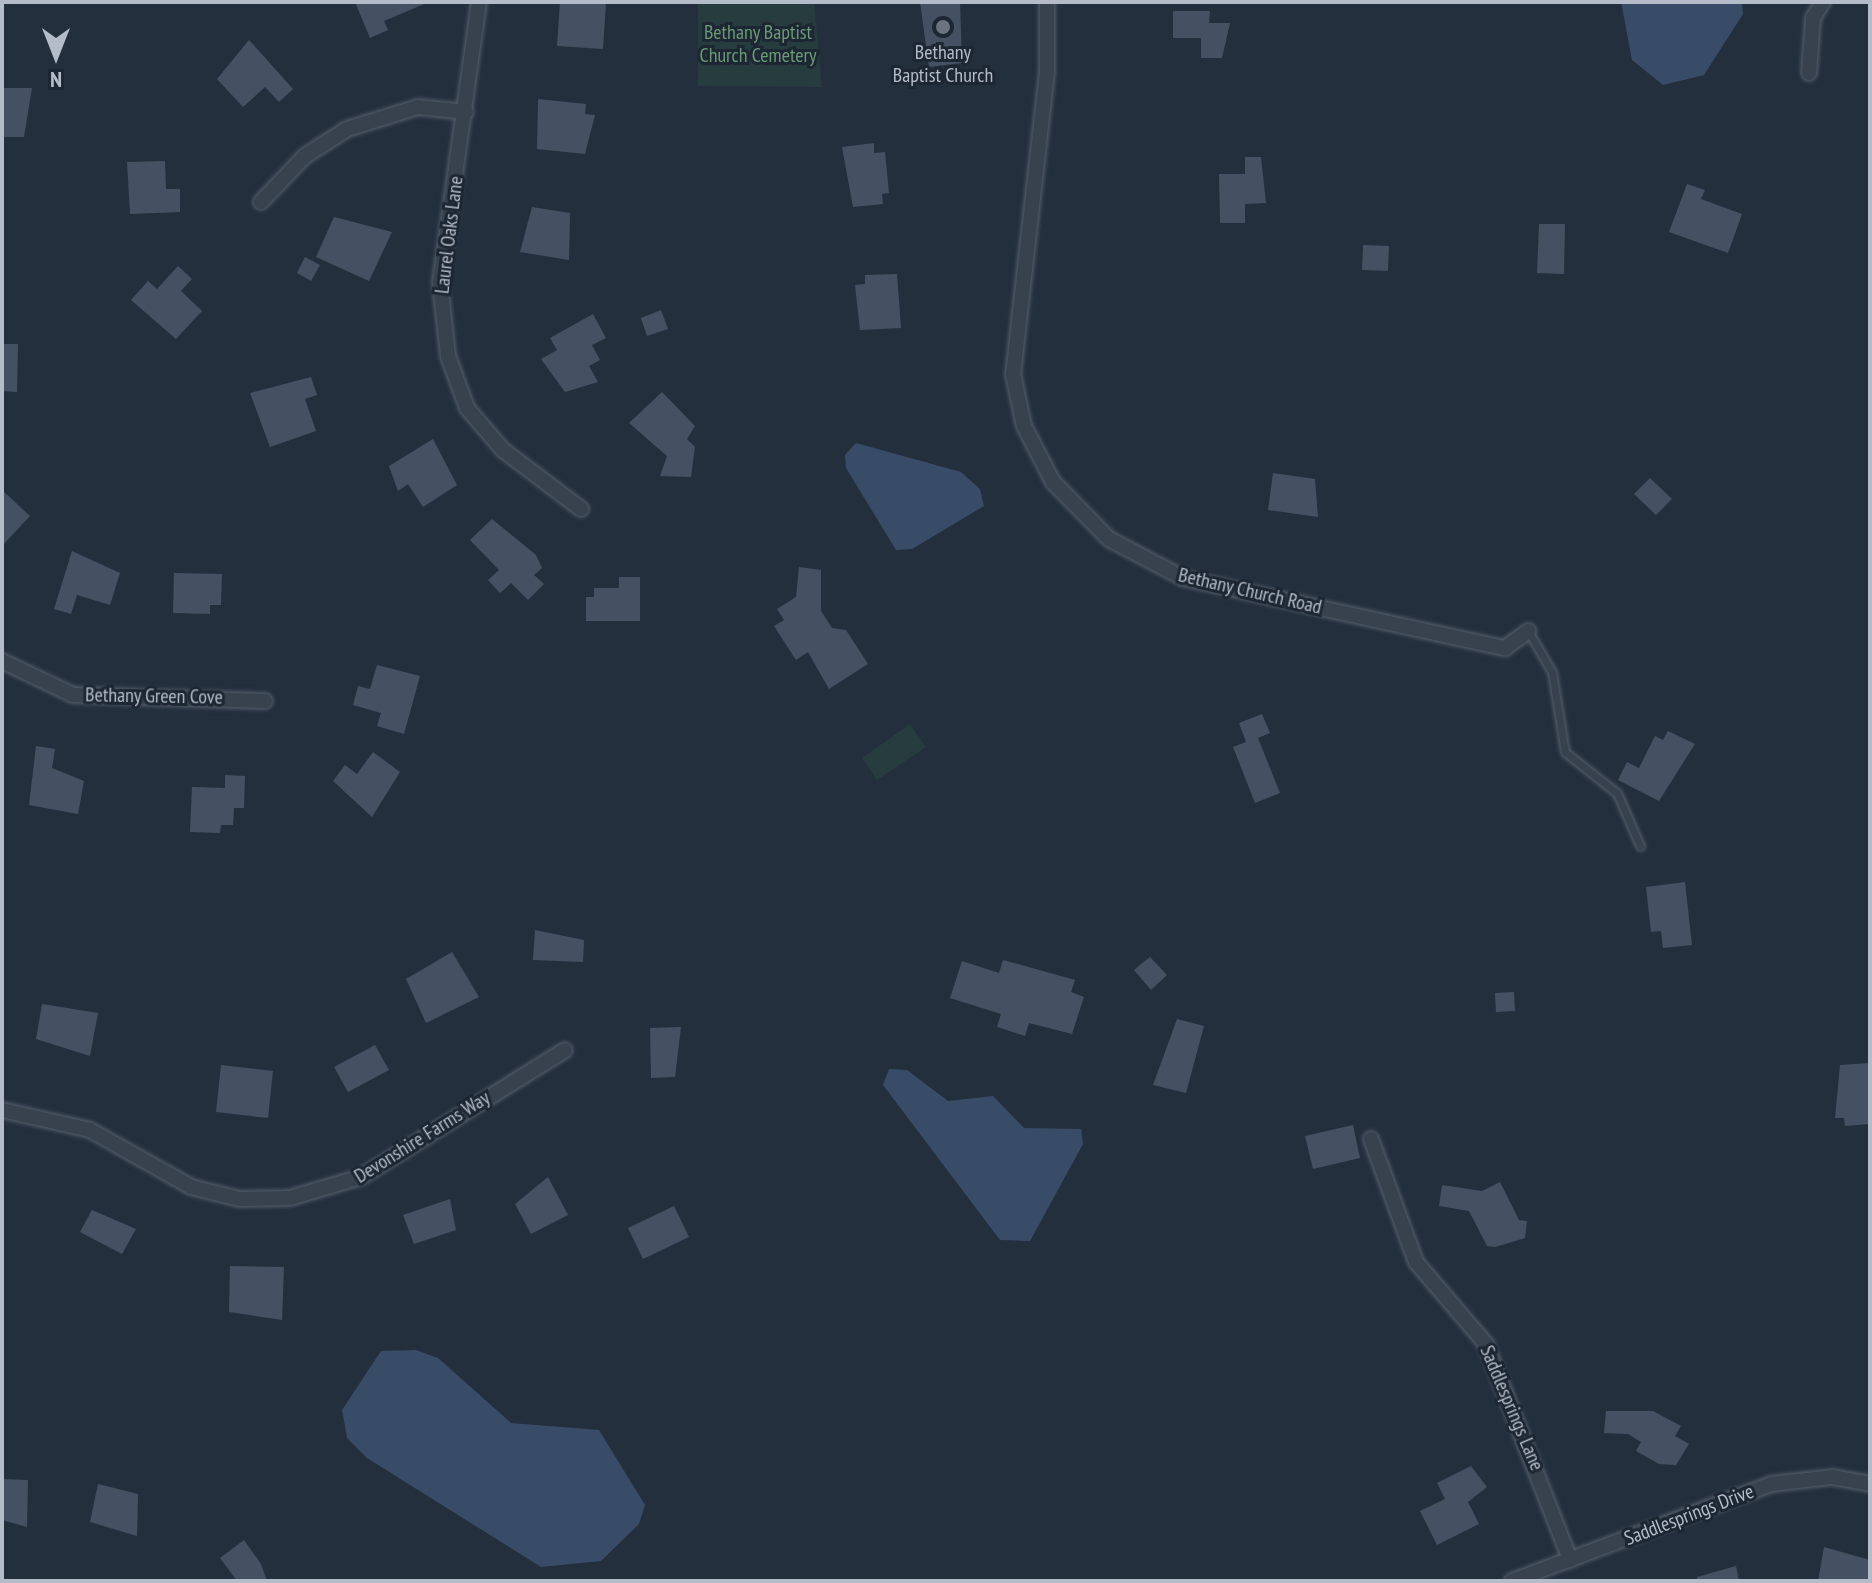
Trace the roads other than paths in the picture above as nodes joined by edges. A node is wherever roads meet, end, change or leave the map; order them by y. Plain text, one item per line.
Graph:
1 (479, 2) edge
2 (1047, 2) edge
3 (1823, 2) edge
4 (1809, 73) dead end
5 (466, 112) junction
6 (261, 202) dead end
7 (581, 509) dead end
8 (1528, 631) joint
9 (2, 661) edge
10 (265, 701) dead end
11 (1640, 846) dead end
12 (565, 1050) dead end
13 (2, 1110) edge
14 (1371, 1139) dead end
15 (1870, 1484) edge
16 (1570, 1560) junction
17 (1512, 1581) edge

1 - 5 street, Laurel Oaks Lane
2 - 8 street, Bethany Church Road
3 - 4 street
5 - 6 street
5 - 7 street, Laurel Oaks Lane
8 - 11 lane
9 - 10 street, Bethany Green Cove
12 - 13 street, Devonshire Farms Way
14 - 16 street, Saddlesprings Lane
15 - 16 street, Saddlesprings Drive
16 - 17 street, Saddlesprings Drive

